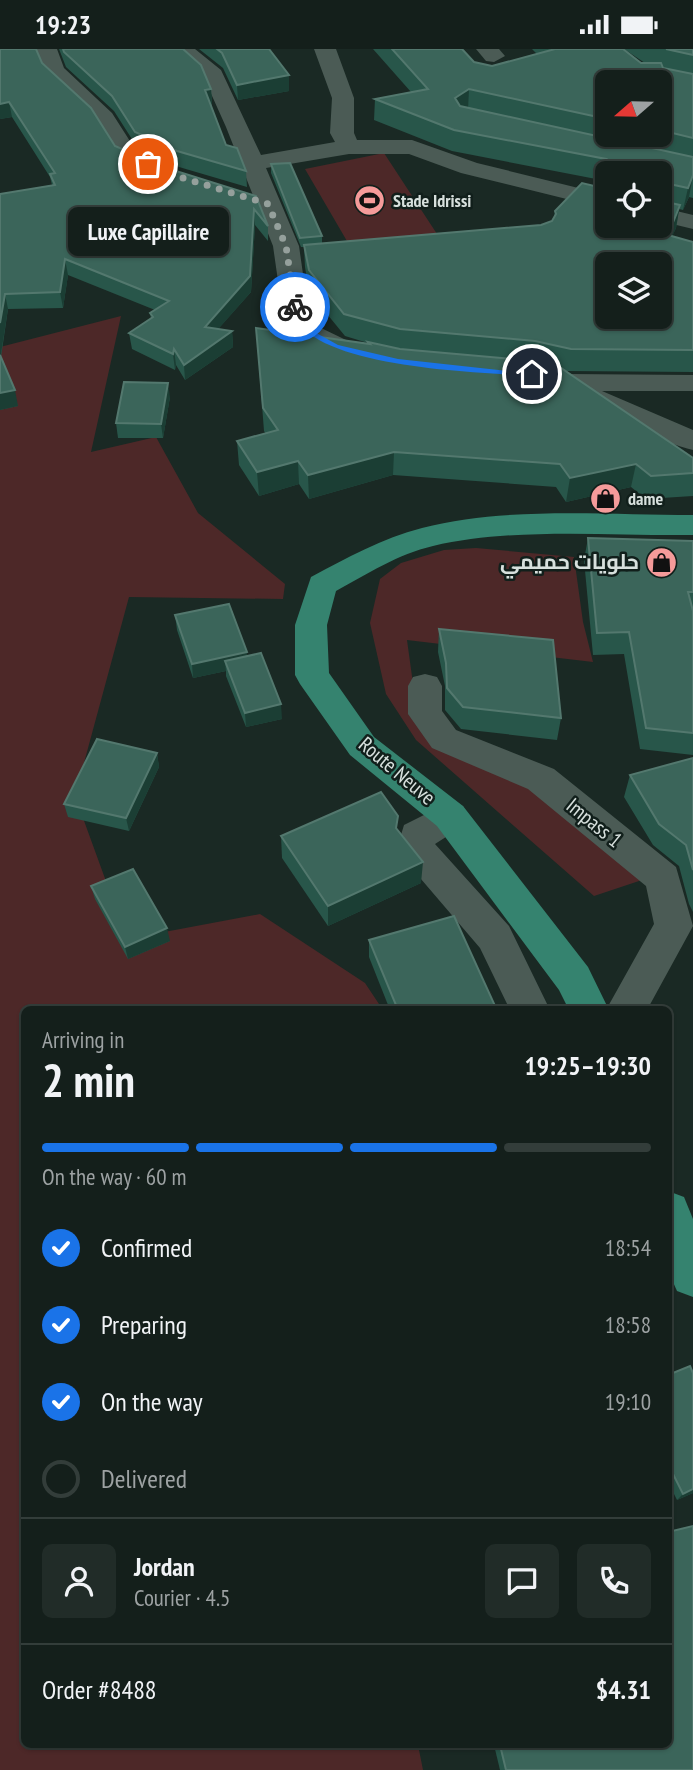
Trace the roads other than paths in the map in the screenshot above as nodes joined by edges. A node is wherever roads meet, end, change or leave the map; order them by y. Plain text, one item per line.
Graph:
1 (46, 49) edge
2 (183, 49) edge
3 (325, 49) edge
4 (349, 147) junction
5 (254, 163) junction
6 (195, 182) edge
7 (595, 199) edge
8 (672, 217) edge
9 (693, 222) edge
10 (312, 256) edge
11 (286, 259) junction
12 (386, 359) edge
13 (507, 371) edge
14 (567, 382) junction
15 (693, 383) edge
16 (693, 441) edge
17 (693, 525) edge
18 (425, 686) dead end
19 (450, 816) junction
20 (528, 1006) edge
21 (587, 1006) edge
22 (628, 1006) edge
23 (672, 1222) edge
24 (693, 1275) edge

1 - 6 street
2 - 5 street
3 - 4 street
4 - 5 street
4 - 7 street
5 - 11 street
8 - 9 street
10 - 11 street
11 - 12 street
13 - 14 street
14 - 15 street
14 - 16 street
17 - 19 main road, Route Neuve
18 - 22 street, Impass 1
19 - 20 street
19 - 21 main road, Route Neuve
23 - 24 main road

